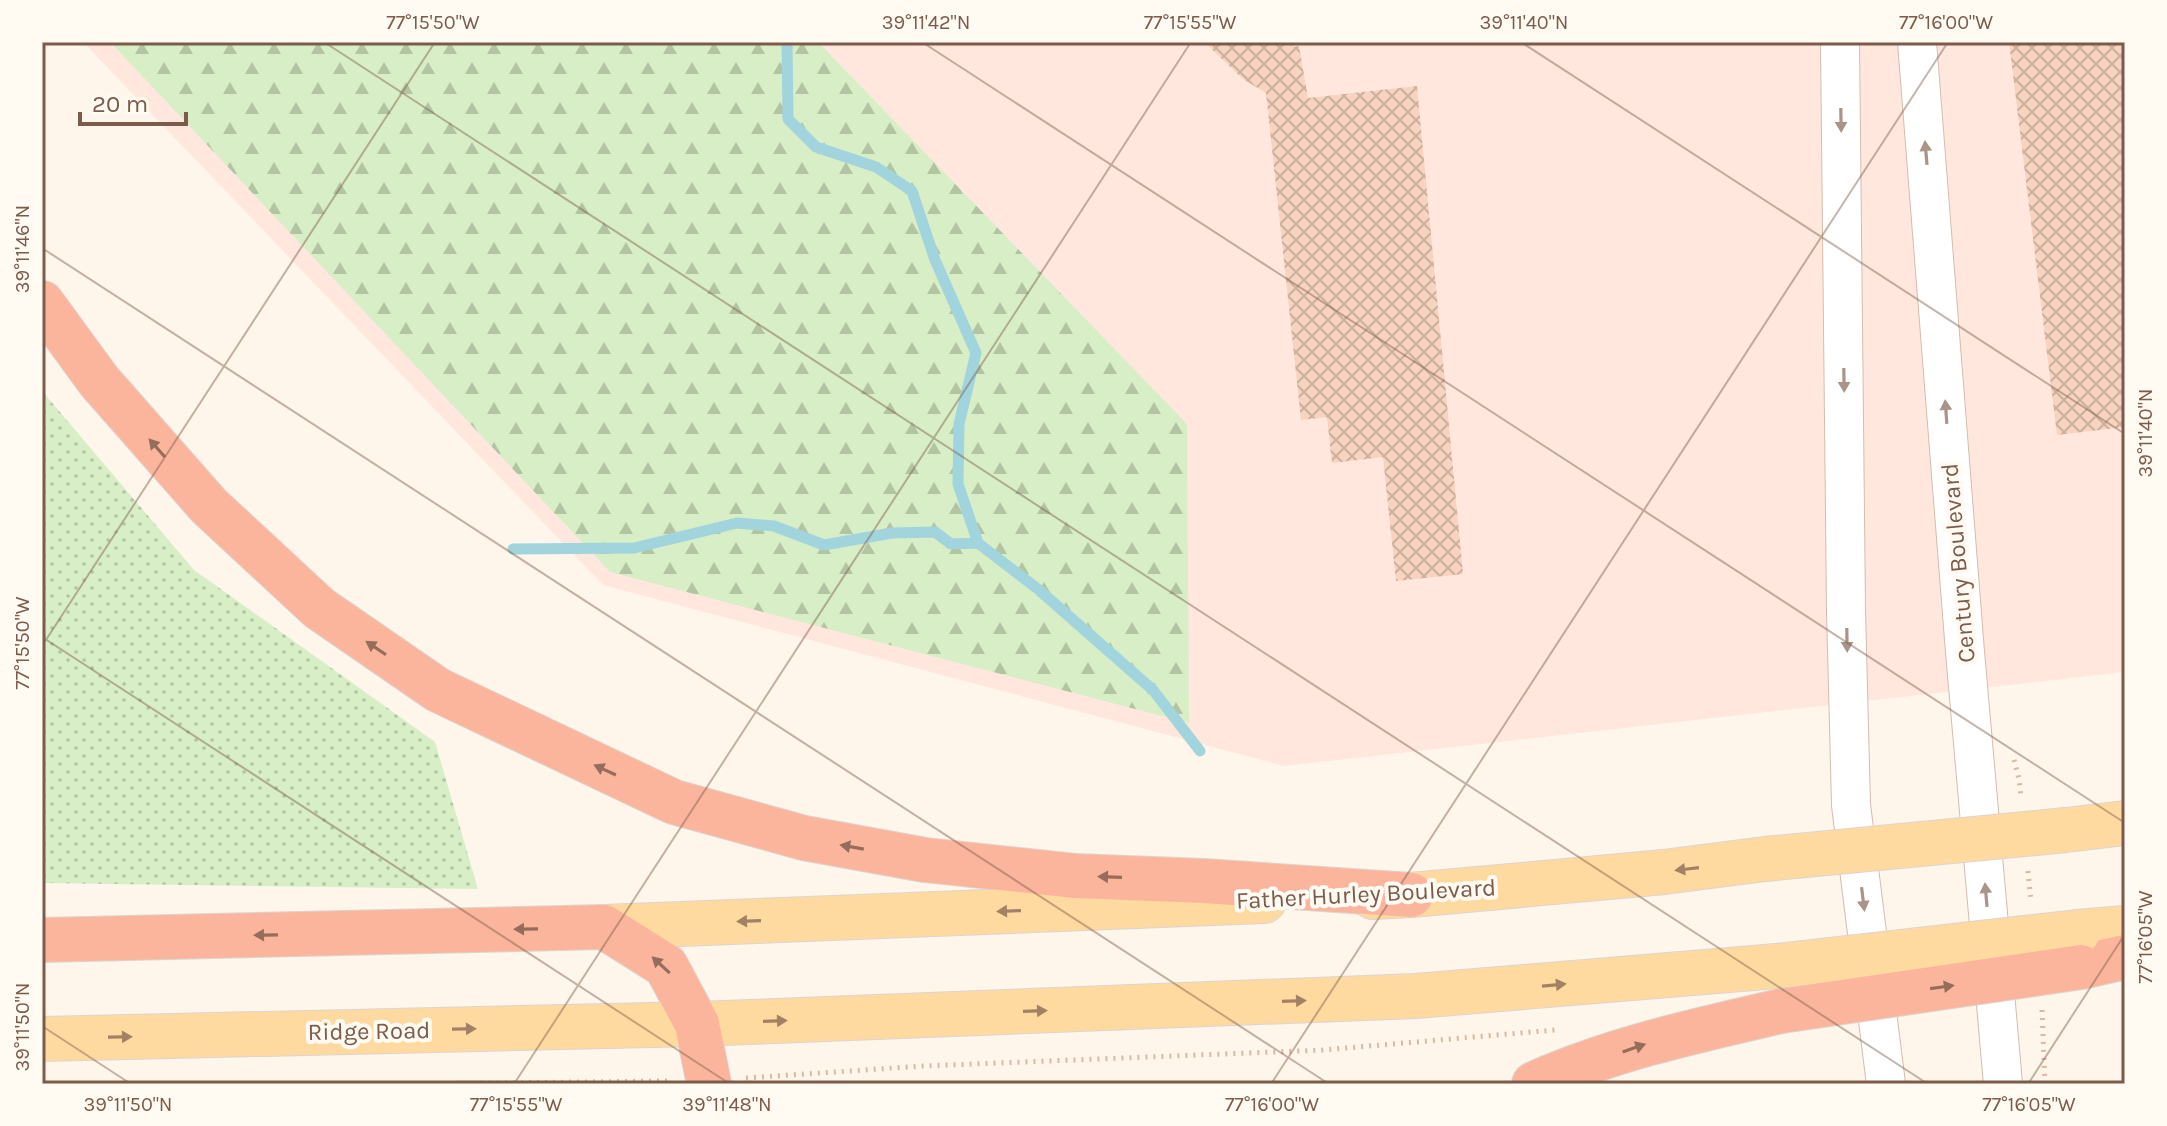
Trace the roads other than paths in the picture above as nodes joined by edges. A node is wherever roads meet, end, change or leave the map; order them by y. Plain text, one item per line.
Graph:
1 (1840, 42) edge
2 (1917, 42) edge
3 (42, 303) edge
4 (2125, 823) edge
5 (1411, 895) junction
6 (604, 927) junction
7 (2125, 928) edge
8 (42, 940) edge
9 (2079, 950) junction
10 (2125, 957) edge
11 (697, 1024) junction
12 (42, 1039) edge
13 (710, 1081) edge
14 (1534, 1084) edge
15 (1886, 1084) edge
16 (2003, 1084) edge

1 -> 15 street
16 -> 2 street, Century Boulevard
5 -> 3 highway
4 -> 5 main road, Father Hurley Boulevard, bridge
5 -> 6 main road, Father Hurley Boulevard
6 -> 8 highway
11 -> 6 highway
7 - 9 main road
9 - 10 highway
11 -> 9 main road, bridge
14 -> 9 highway, bridge
12 -> 11 main road, Ridge Road
11 - 13 highway

